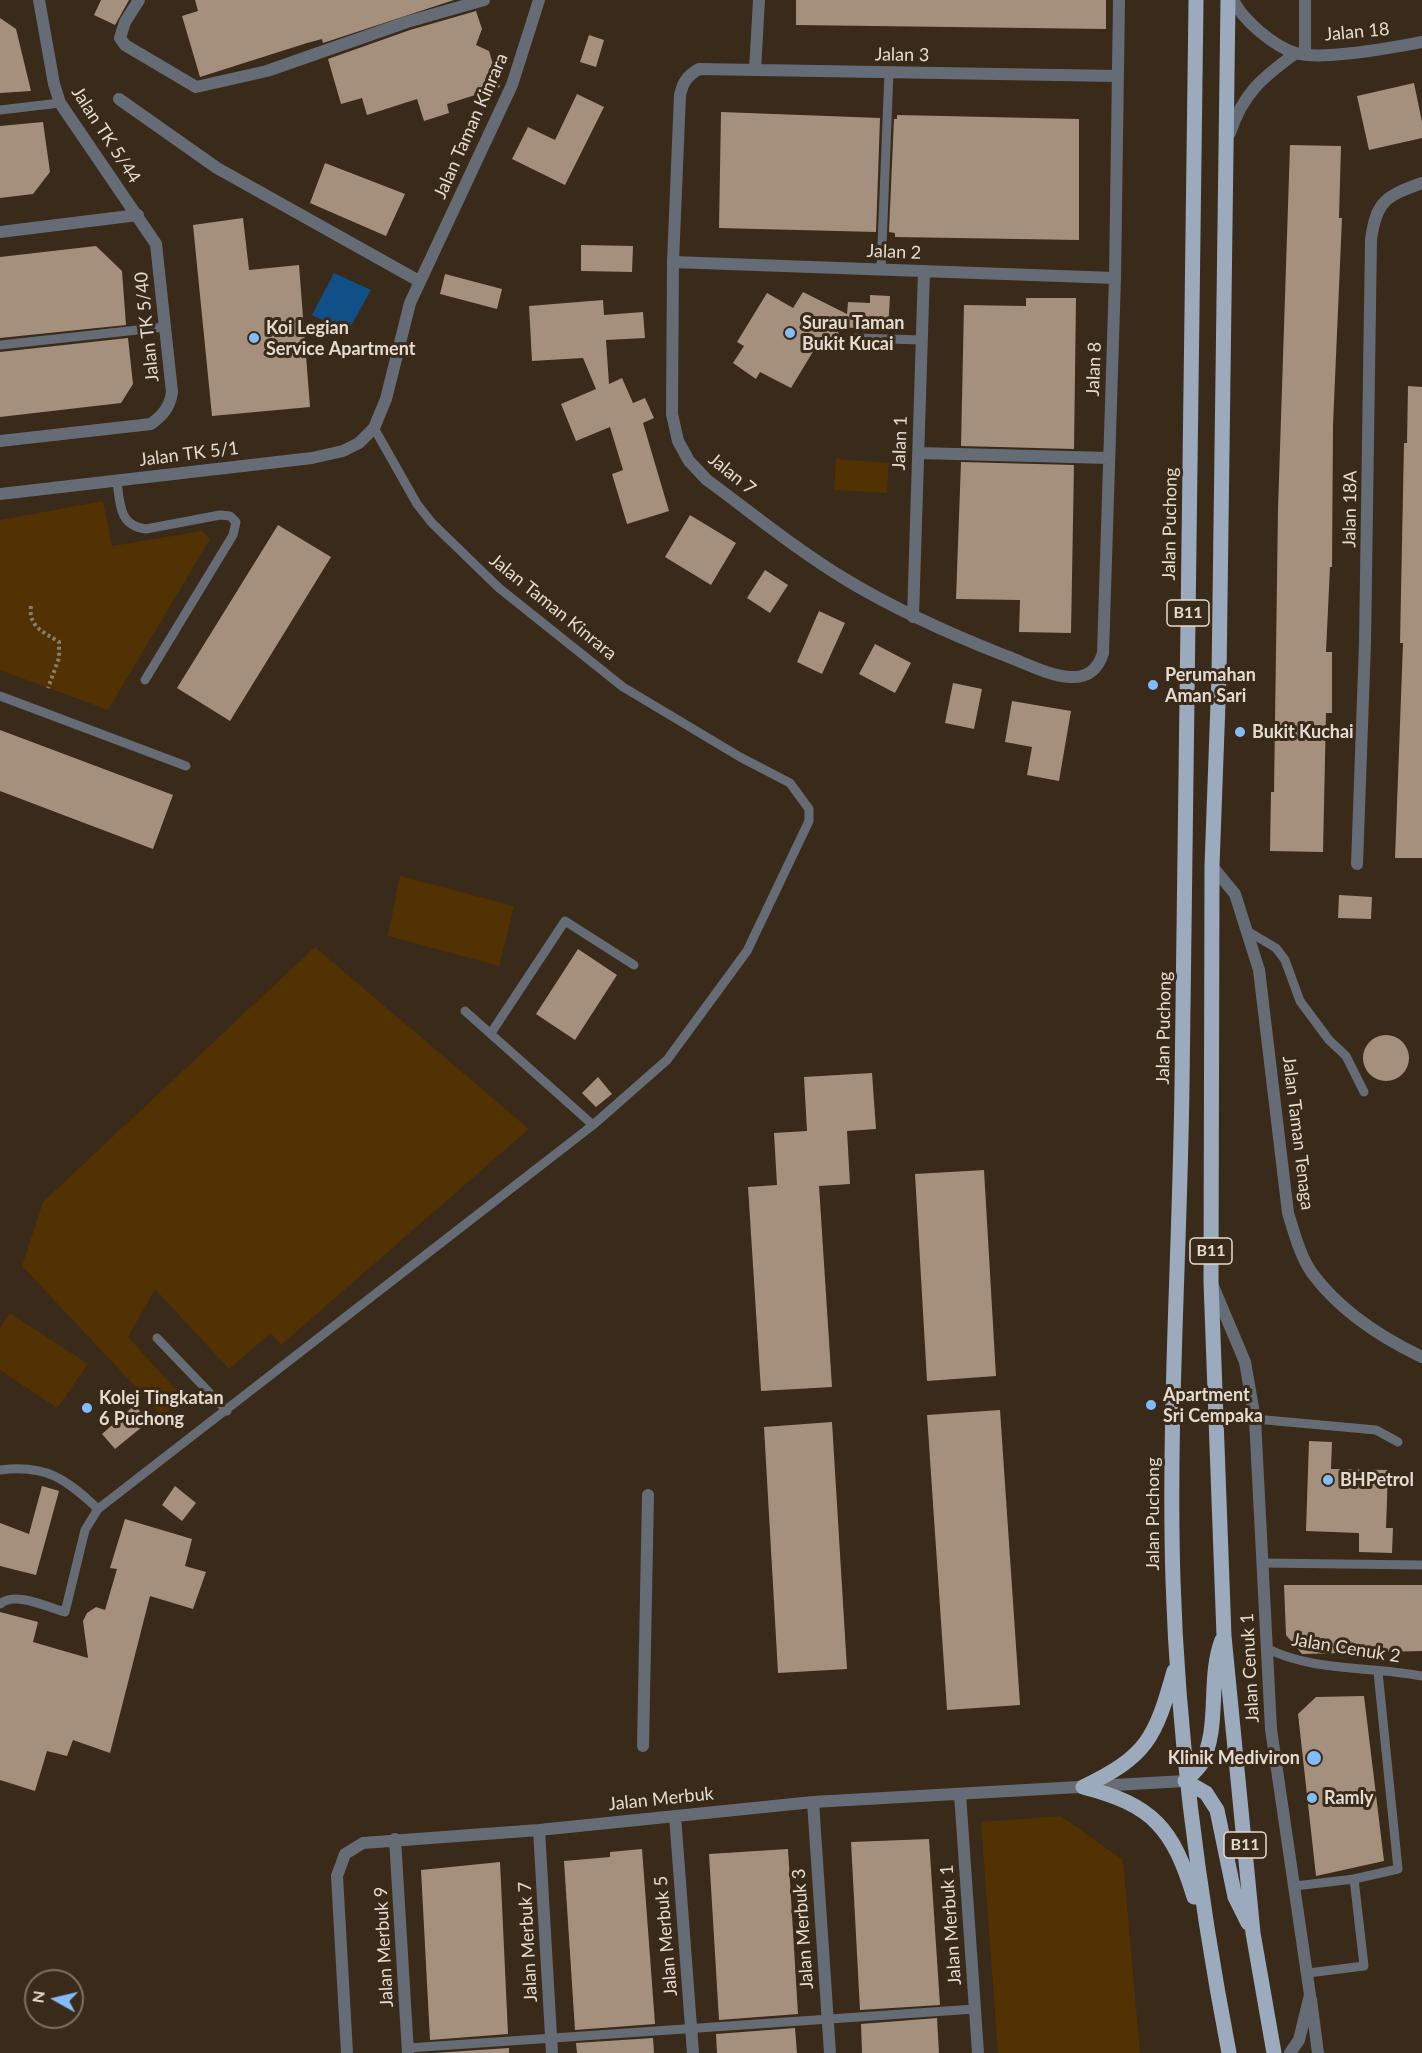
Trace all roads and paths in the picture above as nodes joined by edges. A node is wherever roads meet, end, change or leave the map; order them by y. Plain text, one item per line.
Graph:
1 (39, 0) edge
2 (139, 0) edge
3 (483, 0) edge
4 (538, 0) edge
5 (759, 0) edge
6 (1119, 0) edge
7 (1196, 0) edge
8 (1228, 0) edge
9 (1233, 0) edge
10 (1305, 0) edge
11 (1422, 42) edge
12 (1301, 54) junction
13 (755, 70) junction
14 (889, 72) junction
15 (689, 75) joint
16 (1117, 76) junction
17 (119, 99) dead end
18 (60, 102) junction
19 (0, 110) edge
20 (1227, 141) junction
21 (1422, 183) edge
22 (138, 216) junction
23 (0, 232) edge
24 (673, 262) junction
25 (881, 270) junction
26 (924, 271) junction
27 (1115, 278) junction
28 (419, 281) junction
29 (165, 327) junction
30 (855, 338) dead end
31 (921, 340) junction
32 (0, 345) edge
33 (374, 428) junction
34 (0, 441) edge
35 (918, 453) junction
36 (1110, 458) junction
37 (117, 481) junction
38 (0, 494) edge
39 (31, 606) dead end
40 (913, 617) junction
41 (1033, 666) joint
42 (145, 680) dead end
43 (48, 688) dead end
44 (0, 696) edge
45 (186, 766) dead end
46 (1357, 864) dead end
47 (1212, 866) junction
48 (1249, 932) junction
49 (634, 965) dead end
50 (465, 1011) dead end
51 (491, 1034) junction
52 (1364, 1092) dead end
53 (593, 1125) junction
54 (1211, 1282) junction
55 (158, 1338) dead end
56 (1422, 1357) edge
57 (227, 1411) junction
58 (1255, 1419) junction
59 (1398, 1443) dead end
60 (0, 1470) edge
61 (648, 1496) dead end
62 (98, 1509) junction
63 (1263, 1563) junction
64 (1422, 1565) edge
65 (0, 1604) edge
66 (1224, 1636) junction
67 (1266, 1648) junction
68 (1177, 1661) junction
69 (1378, 1672) junction
70 (1422, 1676) edge
71 (643, 1746) dead end
72 (1185, 1781) junction
73 (1083, 1787) junction
74 (960, 1794) junction
75 (813, 1802) junction
76 (675, 1816) junction
77 (539, 1830) junction
78 (395, 1839) junction
79 (1354, 1879) junction
80 (1295, 1886) junction
81 (1253, 1933) junction
82 (1208, 1946) junction
83 (1308, 1973) junction
84 (1310, 1995) junction
85 (975, 2009) junction
86 (827, 2018) junction
87 (692, 2030) junction
88 (551, 2037) junction
89 (408, 2050) edge
90 (347, 2053) edge
91 (552, 2053) edge
92 (693, 2053) edge
93 (830, 2053) edge
94 (978, 2053) edge
95 (1228, 2053) edge
96 (1274, 2053) edge
97 (1290, 2053) edge
98 (1318, 2053) edge

1 - 18 street, Jalan TK 5/44
2 - 3 street
4 - 28 street, Jalan Taman Kinrara
5 - 13 street
6 - 16 street, Jalan 8
7 - 68 main road, Jalan Puchong / B11
8 - 20 main road, B11
9 - 12 street
10 - 12 street
11 - 12 street, Jalan 18
12 - 20 street
13 - 14 street, Jalan 3
13 - 15 street, Jalan 3
14 - 16 street, Jalan 3
14 - 25 lane
15 - 24 street, Jalan 7
16 - 27 street, Jalan 8
17 - 28 street
18 - 19 lane
18 - 22 street, Jalan TK 5/44
20 - 47 main road, B11
21 - 46 street, Jalan 18A
22 - 23 street
22 - 29 street, Jalan TK 5/40
24 - 25 street, Jalan 2
24 - 40 street, Jalan 7
25 - 26 street, Jalan 2
26 - 27 street, Jalan 2
26 - 31 street, Jalan 1
27 - 36 street, Jalan 8
28 - 33 street, Jalan Taman Kinrara
29 - 32 lane
29 - 34 street, Jalan TK 5/40
30 - 31 lane
31 - 35 street, Jalan 1
33 - 37 street, Jalan TK 5/1
33 - 53 lane, Jalan Taman Kinrara
35 - 36 street
35 - 40 street, Jalan 1
36 - 41 street, Jalan 8
37 - 38 street, Jalan TK 5/1
37 - 42 lane
39 - 43 path
40 - 41 street, Jalan 7
44 - 45 lane
47 - 48 street, Jalan Taman Tenaga
47 - 54 main road, B11
48 - 52 lane
48 - 56 street, Jalan Taman Tenaga
49 - 51 lane
50 - 51 lane
51 - 53 lane
53 - 57 lane, Jalan Taman Kinrara
54 - 58 street, Jalan Cenuk 1
54 - 66 main road, B11
55 - 57 lane
57 - 62 lane, Jalan Taman Kinrara
58 - 59 lane
58 - 63 street, Jalan Cenuk 1
60 - 62 lane
61 - 71 street
62 - 65 lane
63 - 64 lane
63 - 67 street, Jalan Cenuk 1
66 - 72 main road
66 - 81 main road, B11
67 - 69 lane, Jalan Cenuk 2
67 - 80 street, Jalan Cenuk 1
68 - 72 main road, Jalan Puchong / B11
68 - 73 main road
69 - 70 lane, Jalan Cenuk 2
69 - 79 lane
72 - 73 street, Jalan Merbuk
72 - 81 main road
72 - 82 main road, Jalan Puchong / B11
73 - 74 street, Jalan Merbuk
73 - 82 main road
74 - 75 street, Jalan Merbuk
74 - 85 street, Jalan Merbuk 1
75 - 76 street, Jalan Merbuk
75 - 86 street, Jalan Merbuk 3
76 - 77 street, Jalan Merbuk
76 - 87 street, Jalan Merbuk 5
77 - 78 street, Jalan Merbuk
77 - 88 street, Jalan Merbuk 7
78 - 89 street, Jalan Merbuk 9
78 - 90 street, Jalan Merbuk
79 - 80 lane
79 - 83 lane
80 - 83 street, Jalan Cenuk 1
81 - 96 main road, B11
82 - 95 main road, Jalan Puchong / B11
83 - 84 street, Jalan Cenuk 1
84 - 97 street, Jalan Cenuk 1
84 - 98 street
85 - 86 lane
85 - 94 street, Jalan Merbuk 1
86 - 87 lane
86 - 93 street, Jalan Merbuk 3
87 - 88 lane
87 - 92 street, Jalan Merbuk 5
88 - 89 lane
88 - 91 street, Jalan Merbuk 7

